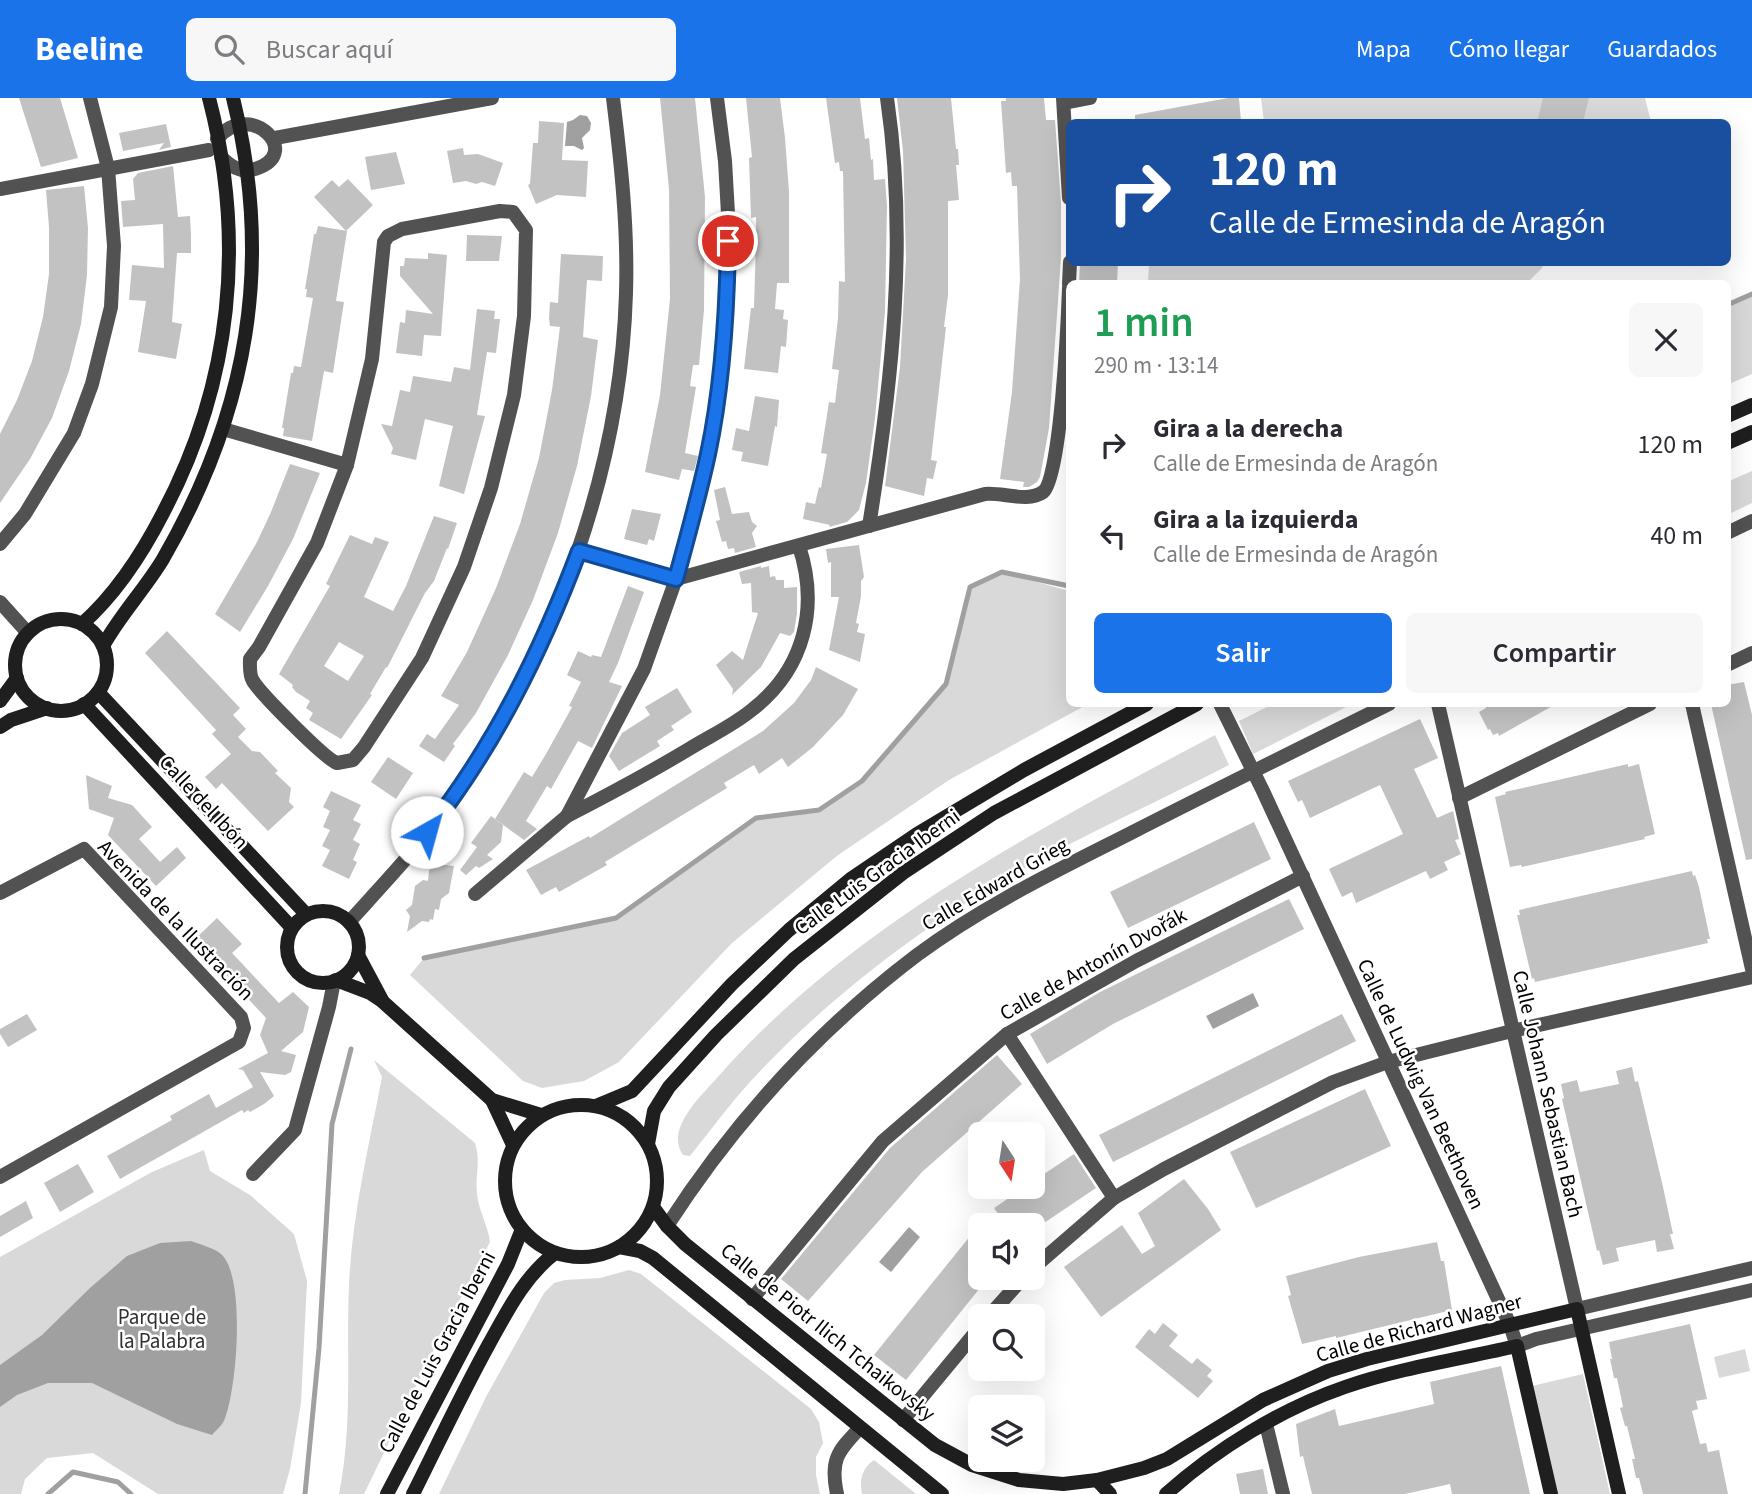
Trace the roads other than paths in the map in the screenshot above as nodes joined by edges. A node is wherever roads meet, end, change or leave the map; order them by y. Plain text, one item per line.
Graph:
1 (90, 98) edge
2 (209, 98) edge
3 (233, 98) edge
4 (492, 98) edge
5 (613, 98) edge
6 (717, 98) edge
7 (887, 98) edge
8 (1090, 98) edge
9 (1064, 100) edge
10 (237, 116) junction
11 (275, 138) junction
12 (1066, 139) edge
13 (216, 149) junction
14 (108, 168) junction
15 (248, 171) junction
16 (0, 189) edge
17 (1066, 330) edge
18 (1752, 405) edge
19 (1731, 414) edge
20 (223, 429) junction
21 (1752, 432) edge
22 (1731, 441) edge
23 (347, 465) junction
24 (1752, 521) edge
25 (869, 526) junction
26 (1731, 531) edge
27 (0, 544) edge
28 (799, 545) junction
29 (579, 551) junction
30 (676, 579) junction
31 (0, 602) edge
32 (82, 624) junction
33 (28, 633) junction
34 (103, 646) junction
35 (1752, 653) edge
36 (1731, 663) edge
37 (17, 678) junction
38 (98, 692) junction
39 (0, 701) edge
40 (85, 704) junction
41 (1142, 707) edge
42 (1191, 707) edge
43 (1222, 707) edge
44 (1383, 707) edge
45 (1439, 707) edge
46 (1644, 707) edge
47 (1693, 707) edge
48 (47, 708) junction
49 (0, 727) edge
50 (1254, 772) junction
51 (1459, 798) junction
52 (567, 816) junction
53 (1303, 876) junction
54 (0, 893) edge
55 (475, 894) dead end
56 (306, 914) junction
57 (349, 922) junction
58 (292, 928) junction
59 (358, 955) junction
60 (1752, 969) edge
61 (1752, 977) edge
62 (335, 980) junction
63 (382, 1001) junction
64 (1512, 1031) junction
65 (1007, 1034) junction
66 (1388, 1062) junction
67 (492, 1100) junction
68 (596, 1106) junction
69 (541, 1115) junction
70 (648, 1144) junction
71 (513, 1145) junction
72 (253, 1174) dead end
73 (0, 1177) edge
74 (1114, 1198) junction
75 (653, 1207) junction
76 (667, 1226) junction
77 (522, 1229) junction
78 (619, 1247) junction
79 (555, 1253) junction
80 (1045, 1258) edge
81 (1752, 1268) edge
82 (1012, 1290) edge
83 (1752, 1290) edge
84 (752, 1299) junction
85 (1000, 1304) edge
86 (1577, 1309) junction
87 (1510, 1325) junction
88 (1581, 1329) junction
89 (968, 1341) edge
90 (1517, 1346) junction
91 (903, 1420) junction
92 (1266, 1424) junction
93 (859, 1429) junction
94 (968, 1462) edge
95 (991, 1472) edge
96 (1097, 1480) junction
97 (1076, 1483) junction
98 (387, 1494) edge
99 (413, 1494) edge
100 (837, 1494) edge
101 (942, 1494) edge
102 (1064, 1494) edge
103 (1110, 1494) edge
104 (1166, 1494) edge
105 (1283, 1494) edge
106 (1551, 1494) edge
107 (1619, 1494) edge

1 - 14 street
2 - 13 street
3 - 10 street
4 - 11 street
5 - 29 street
6 - 30 street
7 - 25 street
8 - 9 street
9 - 12 street
10 - 11 street
10 - 13 street
10 - 15 street
11 - 15 street
13 - 14 street
13 - 15 street
13 - 32 street
14 - 16 street
14 - 27 street
15 - 20 street
17 - 25 street
18 - 19 street
20 - 23 street
20 - 34 street
21 - 22 street
23 - 23 street
24 - 26 street
25 - 28 street
28 - 30 street
28 - 52 street
29 - 30 street
29 - 57 street
30 - 52 street
31 - 33 street
32 - 33 street
32 - 34 street
33 - 37 street
34 - 38 street
35 - 36 street
37 - 39 street
37 - 48 street
38 - 40 street
38 - 56 street, Calle del Ibón
40 - 48 street
40 - 58 street, Calle del Ibón
41 - 68 street, Calle Luis Gracia Iberni
42 - 70 street, Calle Luis Gracia Iberni
43 - 50 street, Calle de Ludwig Van Beethoven
44 - 50 street, Calle Edward Grieg
45 - 51 street, Calle Johann Sebastian Bach
46 - 51 street
47 - 60 street
48 - 49 street
50 - 53 street, Calle de Ludwig Van Beethoven
50 - 76 street, Calle Edward Grieg
51 - 64 street, Calle Johann Sebastian Bach
52 - 55 street
53 - 65 street, Calle de Antonín Dvořák
53 - 66 street, Calle de Ludwig Van Beethoven
54 - 73 street, Avenida de la Ilustración
56 - 57 street
56 - 58 street
57 - 59 street
58 - 62 street
59 - 62 street
59 - 63 street
61 - 64 street
62 - 63 street
62 - 72 street
63 - 67 street
64 - 66 street
64 - 86 street, Calle Johann Sebastian Bach
65 - 74 street
65 - 84 street, Calle de Antonín Dvořák
66 - 74 street
66 - 87 street, Calle de Ludwig Van Beethoven
67 - 69 street
67 - 71 street
68 - 69 street
68 - 70 street
69 - 71 street
70 - 75 street
71 - 77 street
74 - 80 street
75 - 76 street, Calle de Piotr Ilich Tchaikovsky
75 - 78 street
76 - 84 street, Calle de Piotr Ilich Tchaikovsky
77 - 79 street
77 - 98 street, Calle de Luis Gracia Iberni
78 - 79 street
78 - 93 street
79 - 99 street, Calle de Luis Gracia Iberni
81 - 86 street, Calle de Richard Wagner
82 - 85 street
83 - 88 street, Calle de Richard Wagner
84 - 91 street, Calle de Piotr Ilich Tchaikovsky
86 - 87 street, Calle de Richard Wagner
86 - 88 street, Calle Johann Sebastian Bach
87 - 90 street, Calle de Ludwig Van Beethoven
87 - 96 street, Calle de Richard Wagner
88 - 90 street, Calle de Richard Wagner
88 - 107 street, Calle Johann Sebastian Bach
89 - 91 street
90 - 92 street, Calle de Richard Wagner
90 - 106 street, Calle de Ludwig Van Beethoven
91 - 94 street, Calle de Piotr Ilich Tchaikovsky
92 - 104 street, Calle de Richard Wagner
92 - 105 street
93 - 100 street
93 - 101 street
95 - 97 street, Calle de Richard Wagner
96 - 97 street, Calle de Richard Wagner
96 - 103 street
97 - 102 street

